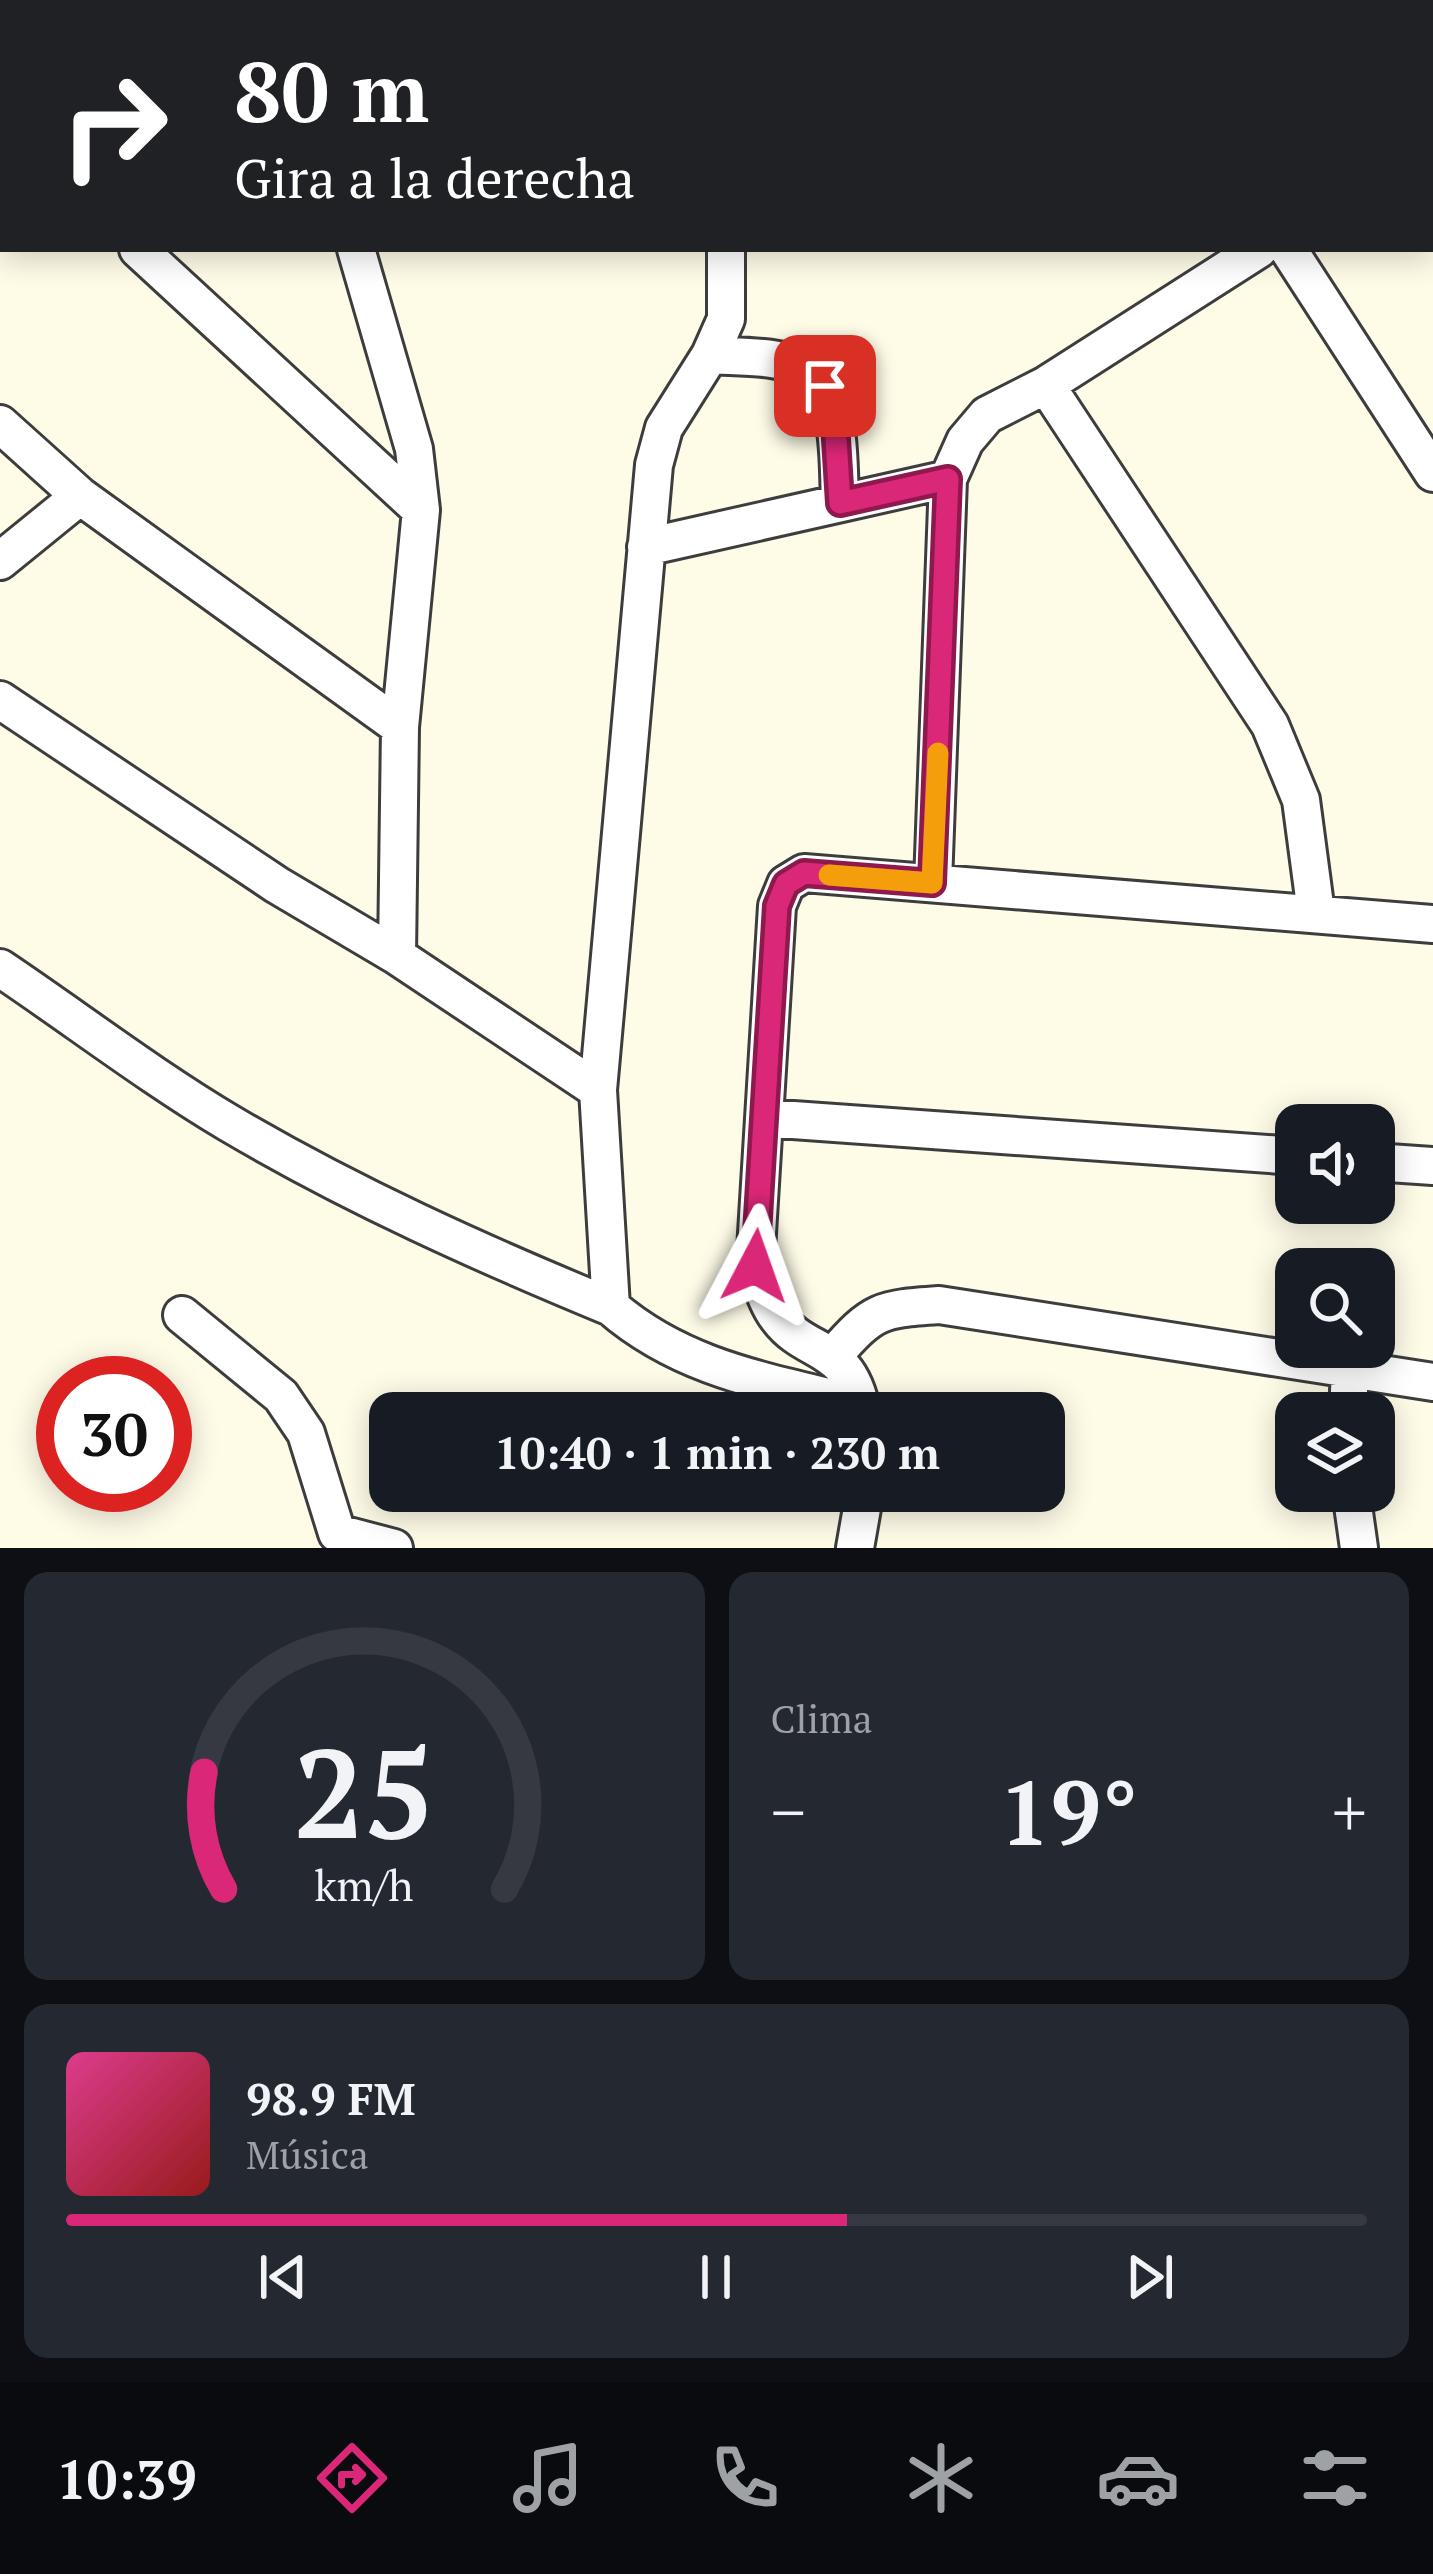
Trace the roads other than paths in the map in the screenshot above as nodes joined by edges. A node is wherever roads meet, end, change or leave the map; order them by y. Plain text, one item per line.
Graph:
1 (141, 252) edge
2 (357, 252) edge
3 (726, 252) edge
4 (1254, 252) edge
5 (1290, 252) edge
6 (710, 355) junction
7 (1046, 385) junction
8 (0, 424) edge
9 (1433, 473) edge
10 (948, 479) junction
11 (80, 496) junction
12 (840, 503) junction
13 (421, 510) junction
14 (646, 547) junction
15 (0, 561) edge
16 (0, 700) edge
17 (400, 727) junction
18 (932, 883) junction
19 (1316, 913) junction
20 (1433, 924) edge
21 (397, 956) junction
22 (0, 968) edge
23 (598, 1090) junction
24 (765, 1118) junction
25 (1275, 1154) edge
26 (1395, 1163) edge
27 (1433, 1166) edge
28 (611, 1307) junction
29 (182, 1315) dead end
30 (834, 1355) junction
31 (1350, 1369) junction
32 (1433, 1382) edge
33 (802, 1392) edge
34 (856, 1392) edge
35 (1349, 1392) edge
36 (861, 1512) edge
37 (1354, 1512) edge
38 (335, 1540) edge
39 (394, 1548) edge
40 (855, 1548) edge
41 (1359, 1548) edge

1 - 13 street
2 - 13 street
3 - 6 street
4 - 7 street
5 - 9 street
6 - 12 street
6 - 14 street
7 - 10 street
7 - 19 street
8 - 11 street
10 - 12 street
10 - 18 street
11 - 15 street
11 - 17 street
12 - 14 street
13 - 17 street
14 - 23 street
16 - 21 street
17 - 21 street
18 - 19 street
18 - 24 street
19 - 20 street
21 - 23 street
22 - 28 street
23 - 28 street
24 - 25 street
24 - 30 street
26 - 27 street
28 - 33 street
29 - 38 street
30 - 31 street
30 - 34 street
31 - 32 street
31 - 35 street
36 - 40 street
37 - 41 street
38 - 39 street

